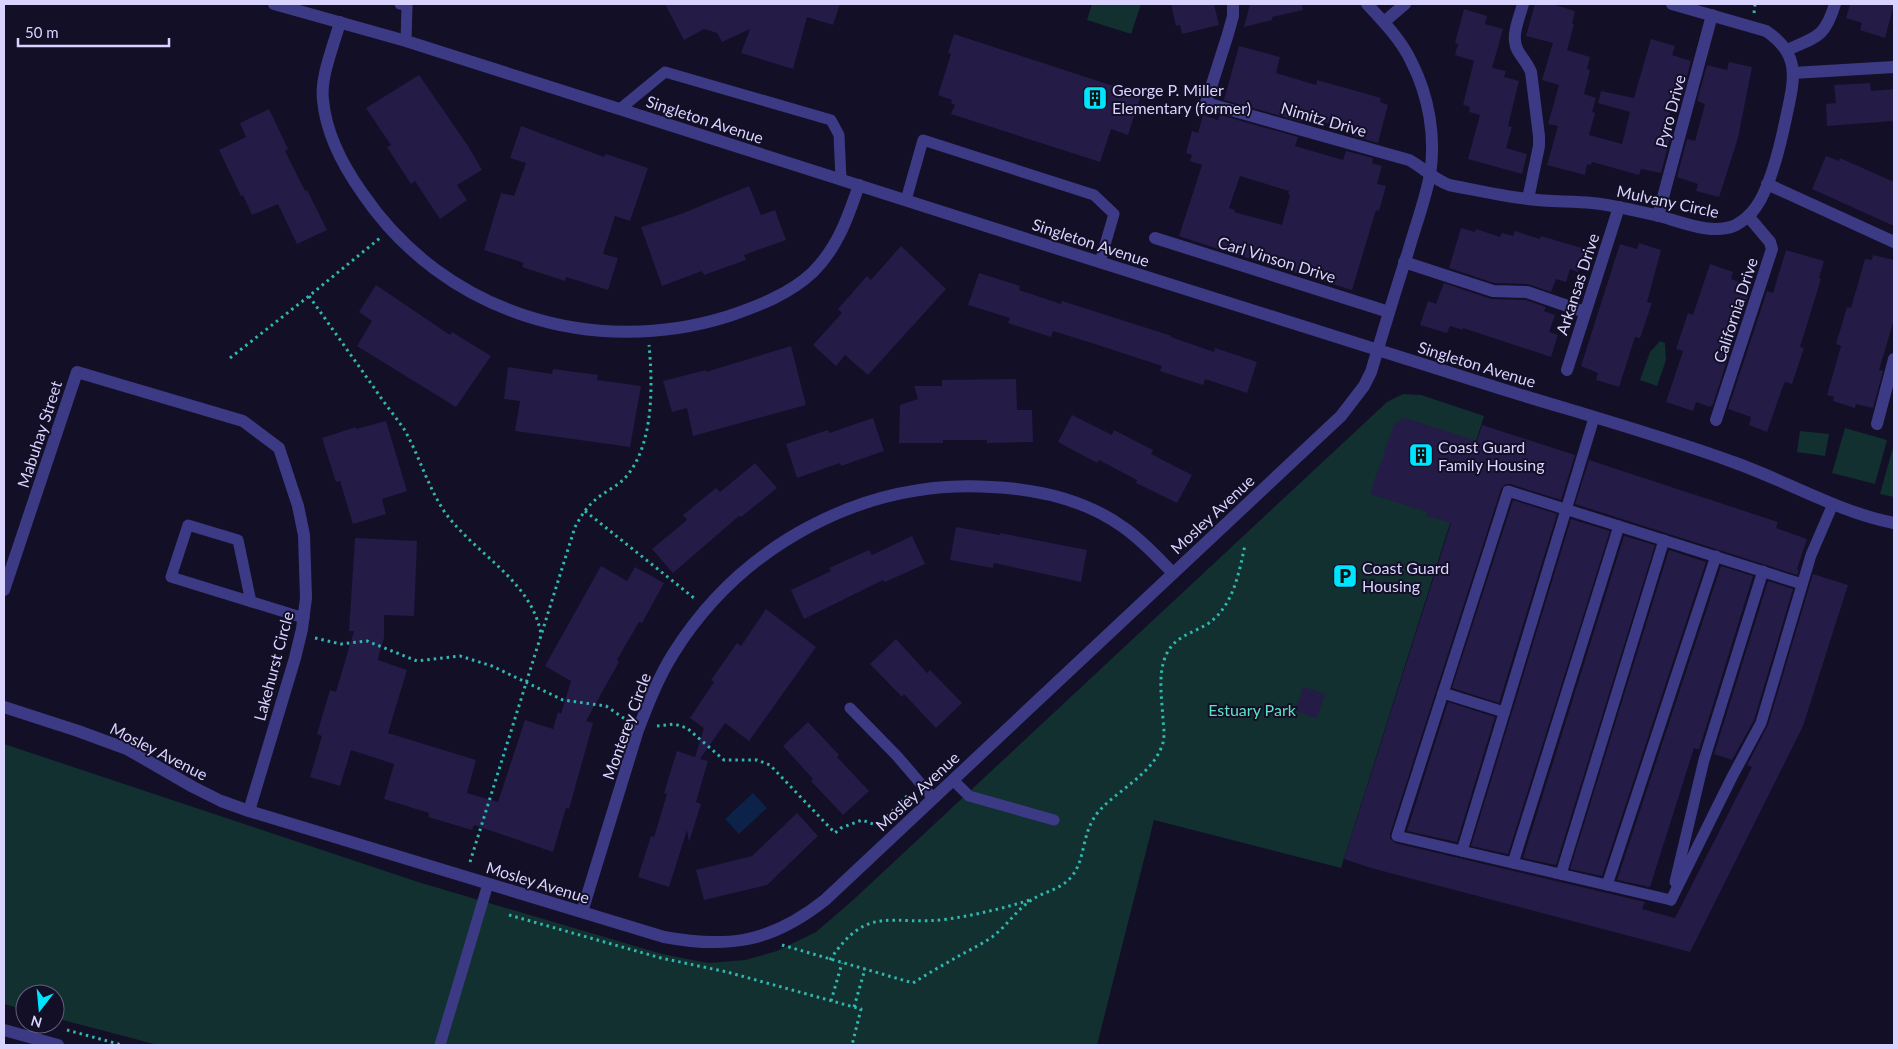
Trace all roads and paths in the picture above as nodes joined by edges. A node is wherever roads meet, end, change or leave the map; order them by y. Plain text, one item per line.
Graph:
1 (274, 4) edge
2 (400, 4) edge
3 (1233, 4) edge
4 (1368, 4) edge
5 (1405, 4) edge
6 (1523, 4) edge
7 (1672, 4) edge
8 (1835, 4) edge
9 (1686, 6) edge
10 (1712, 15) junction
11 (340, 22) junction
12 (1384, 22) junction
13 (406, 41) junction
14 (1787, 50) junction
15 (1894, 67) edge
16 (1793, 73) junction
17 (620, 109) junction
18 (1430, 175) junction
19 (841, 179) junction
20 (1767, 184) junction
21 (859, 185) junction
22 (906, 200) junction
23 (1528, 200) junction
24 (1619, 207) junction
25 (1658, 216) junction
26 (1748, 216) junction
27 (390, 230) junction
28 (1155, 238) dead end
29 (1894, 242) edge
30 (1100, 262) junction
31 (1404, 262) junction
32 (309, 296) junction
33 (1389, 312) junction
34 (1585, 312) junction
35 (647, 331) junction
36 (1377, 350) junction
37 (230, 358) dead end
38 (1894, 359) edge
39 (1566, 370) dead end
40 (77, 372) joint
41 (1594, 418) junction
42 (1716, 420) dead end
43 (1877, 424) dead end
44 (1833, 504) junction
45 (1566, 509) junction
46 (585, 511) junction
47 (1894, 523) edge
48 (1619, 526) junction
49 (1664, 540) junction
50 (1245, 545) dead end
51 (1716, 556) junction
52 (1763, 571) junction
53 (1173, 573) junction
54 (1802, 584) junction
55 (4, 590) edge
56 (251, 602) junction
57 (706, 608) junction
58 (304, 618) junction
59 (541, 635) junction
60 (1443, 693) junction
61 (4, 707) edge
62 (850, 708) dead end
63 (1504, 712) junction
64 (953, 780) junction
65 (933, 798) junction
66 (249, 811) junction
67 (1054, 820) dead end
68 (1462, 851) junction
69 (1513, 863) junction
70 (1561, 874) junction
71 (466, 877) junction
72 (488, 884) junction
73 (1607, 885) junction
74 (1034, 899) junction
75 (1671, 900) junction
76 (582, 912) junction
77 (509, 915) dead end
78 (764, 935) junction
79 (830, 960) junction
80 (842, 963) junction
81 (865, 969) junction
82 (831, 1001) junction
83 (854, 1007) junction
84 (4, 1030) edge
85 (65, 1030) edge
86 (58, 1045) edge
87 (122, 1045) edge
88 (440, 1045) edge
89 (852, 1045) edge

1 - 11 street, Singleton Avenue
2 - 13 lane
3 - 18 street, Nimitz Drive
4 - 12 street, Mosley Avenue
5 - 12 street
6 - 23 street
7 - 9 street
8 - 14 street
9 - 10 street
10 - 14 street
10 - 25 street, Pyro Drive
11 - 13 street, Singleton Avenue
11 - 27 street
12 - 18 street, Mosley Avenue
13 - 17 street, Singleton Avenue
14 - 16 street, Mulvany Circle
15 - 16 street
16 - 20 street, Mulvany Circle
17 - 19 street, Singleton Avenue
17 - 19 lane
18 - 23 street, Mulvany Circle
18 - 31 street, Mosley Avenue
19 - 21 street, Singleton Avenue
20 - 26 street, Mulvany Circle
20 - 29 street
21 - 22 street, Singleton Avenue
21 - 35 street
22 - 30 street, Singleton Avenue
22 - 30 lane
23 - 24 street, Mulvany Circle
24 - 25 street, Mulvany Circle
24 - 34 street, Arkansas Drive
25 - 26 street, Mulvany Circle
26 - 42 street, California Drive
27 - 32 path
27 - 35 street
28 - 33 street, Carl Vinson Drive
30 - 36 street, Singleton Avenue
31 - 33 street, Mosley Avenue
31 - 34 street
32 - 37 path
32 - 59 path
33 - 36 street, Mosley Avenue
34 - 39 street, Arkansas Drive
35 - 46 path
36 - 41 street, Singleton Avenue
36 - 53 street, Mosley Avenue
38 - 43 street
40 - 55 street, Mabuhay Street
40 - 58 street, Lakehurst Circle
41 - 44 street, Singleton Avenue
41 - 45 lane
44 - 47 street, Singleton Avenue
44 - 54 lane
45 - 48 lane
45 - 60 lane
45 - 63 lane
46 - 57 path
46 - 59 path
48 - 49 lane
48 - 69 lane
49 - 51 lane
49 - 70 lane
50 - 74 path
51 - 52 lane
51 - 73 lane
52 - 54 lane
52 - 75 lane
53 - 57 street, Monterey Circle
53 - 64 street, Mosley Avenue
54 - 75 lane
56 - 56 lane
56 - 58 lane
57 - 76 street, Monterey Circle
58 - 66 street, Lakehurst Circle
59 - 71 path
60 - 63 lane
60 - 68 lane
61 - 66 street, Mosley Avenue
62 - 65 lane
63 - 68 lane
64 - 65 street, Mosley Avenue
64 - 67 lane
65 - 78 street, Mosley Avenue
66 - 71 street, Mosley Avenue
68 - 69 lane
69 - 70 lane
70 - 73 lane
71 - 72 street, Mosley Avenue
72 - 76 street, Mosley Avenue
72 - 88 lane
73 - 75 lane
74 - 79 path
74 - 81 path
76 - 78 street, Mosley Avenue
77 - 82 path
78 - 79 path
79 - 80 path
80 - 81 path
80 - 82 path
81 - 83 path
82 - 83 path
83 - 89 path
84 - 86 street
85 - 87 path

